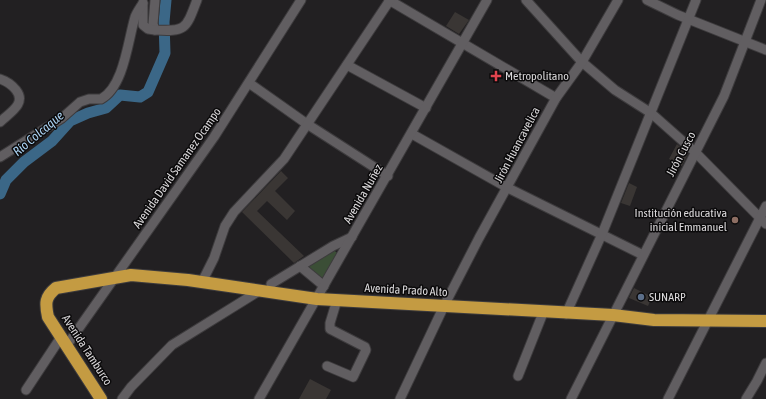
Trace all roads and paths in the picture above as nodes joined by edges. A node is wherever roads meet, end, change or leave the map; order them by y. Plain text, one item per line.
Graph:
1 (154, 0) edge
2 (197, 0) edge
3 (301, 0) edge
4 (389, 0) edge
5 (487, 0) edge
6 (526, 0) edge
7 (618, 0) edge
8 (648, 0) edge
9 (696, 0) edge
10 (761, 0) edge
11 (142, 2) edge
12 (689, 20) junction
13 (156, 30) junction
14 (745, 42) junction
15 (462, 43) junction
16 (766, 50) edge
17 (582, 62) junction
18 (347, 65) junction
19 (0, 79) edge
20 (249, 83) junction
21 (556, 98) junction
22 (426, 108) junction
23 (651, 113) junction
24 (0, 122) edge
25 (307, 124) junction
26 (412, 134) junction
27 (695, 152) junction
28 (0, 157) edge
29 (388, 176) junction
30 (508, 188) junction
31 (766, 206) edge
32 (763, 221) edge
33 (602, 234) junction
34 (352, 237) junction
35 (643, 255) junction
36 (300, 266) junction
37 (113, 280) junction
38 (202, 282) junction
39 (271, 284) dead end
40 (324, 286) junction
41 (259, 291) junction
42 (48, 294) joint
43 (317, 299) junction
44 (337, 300) junction
45 (444, 306) junction
46 (544, 313) junction
47 (566, 314) junction
48 (613, 315) junction
49 (709, 321) junction
50 (766, 321) edge
51 (64, 341) junction
52 (766, 363) edge
53 (327, 366) dead end
54 (518, 376) dead end
55 (26, 390) dead end
56 (101, 399) edge
57 (122, 399) edge
58 (259, 399) edge
59 (400, 399) edge
60 (571, 399) edge
61 (668, 399) edge
62 (746, 399) edge

1 - 13 street
2 - 13 street
3 - 20 street, Avenida David Samanez Ocampo
4 - 15 street
4 - 18 street
5 - 15 street, Avenida Nuñez
6 - 17 street
7 - 17 street, Jirón Huancavelica
8 - 12 street
9 - 12 street
10 - 14 street, Jirón Cusco
11 - 13 street
11 - 28 street
12 - 14 street
12 - 23 street
14 - 16 street
14 - 27 street, Jirón Cusco
15 - 21 street
15 - 22 street, Avenida Nuñez
17 - 21 street, Jirón Huancavelica
17 - 23 street
18 - 22 street
18 - 25 street
19 - 24 street
20 - 25 street
20 - 37 street, Avenida David Samanez Ocampo
21 - 30 street, Jirón Huancavelica
22 - 26 street, Avenida Nuñez
23 - 27 street
23 - 33 street
25 - 29 street
25 - 38 street
26 - 29 street, Avenida Nuñez
26 - 30 street
27 - 32 street
27 - 35 street, Jirón Cusco
29 - 34 street, Avenida Nuñez
30 - 33 street
30 - 45 street, Jirón Huancavelica
31 - 32 street
32 - 49 street
33 - 35 street
33 - 47 street
34 - 36 street
34 - 40 street, Avenida Nuñez
35 - 48 street, Jirón Cusco
36 - 39 street
36 - 40 street
37 - 38 highway, Avenida Prado Alto
37 - 42 highway, Avenida Prado Alto
37 - 51 street, Avenida David Samanez Ocampo
38 - 41 highway, Avenida Prado Alto
40 - 43 street, Avenida Nuñez
41 - 43 highway, Avenida Prado Alto
41 - 57 street
42 - 51 highway, Avenida Tamburco
43 - 44 highway, Avenida Prado Alto
43 - 58 street, Avenida Nuñez
44 - 45 highway, Avenida Prado Alto
44 - 53 street
45 - 46 highway, Avenida Prado Alto
45 - 59 street, Jirón Huancavelica
46 - 47 highway, Avenida Prado Alto
46 - 54 street
47 - 48 highway, Avenida Prado Alto
48 - 49 highway, Avenida Prado Alto
48 - 60 street, Jirón Cusco
49 - 50 highway, Avenida Prado Alto
49 - 61 street
51 - 55 street, Avenida David Samanez Ocampo
51 - 56 highway, Avenida Tamburco
52 - 62 street

